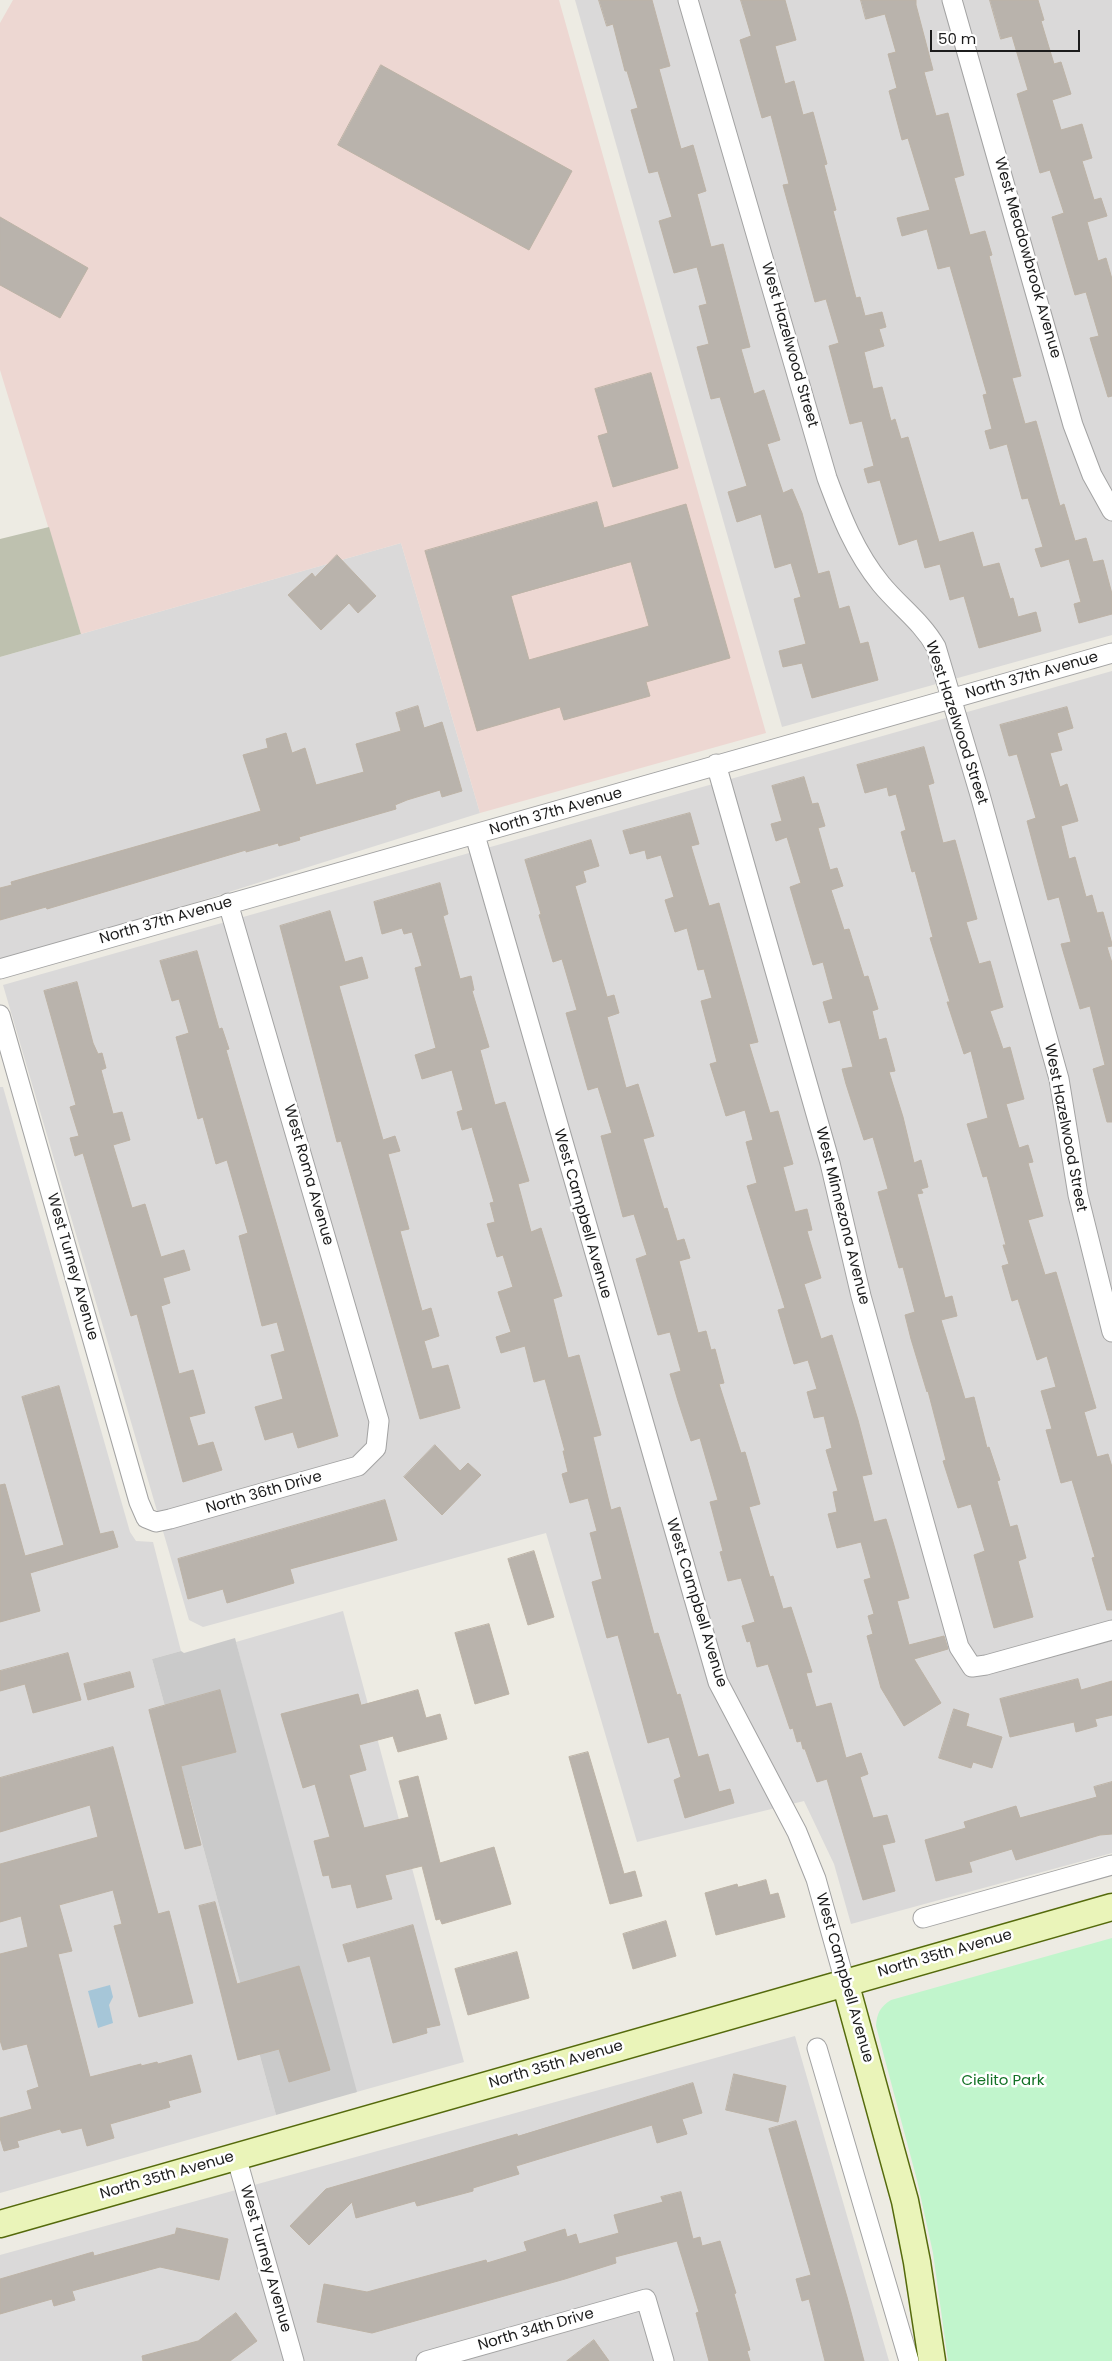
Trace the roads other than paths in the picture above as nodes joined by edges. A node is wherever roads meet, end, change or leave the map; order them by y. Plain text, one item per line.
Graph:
1 (688, 0) edge
2 (952, 0) edge
3 (1112, 511) edge
4 (1112, 653) edge
5 (952, 699) junction
6 (716, 764) junction
7 (474, 835) junction
8 (228, 903) junction
9 (0, 969) edge
10 (0, 1015) edge
11 (1112, 1332) edge
12 (376, 1448) joint
13 (146, 1518) joint
14 (1112, 1630) edge
15 (1112, 1866) edge
16 (1112, 1906) edge
17 (923, 1918) dead end
18 (845, 1982) junction
19 (817, 2048) dead end
20 (236, 2156) junction
21 (0, 2224) edge
22 (294, 2361) edge
23 (426, 2361) edge
24 (664, 2361) edge
25 (909, 2361) edge
26 (932, 2361) edge

1 - 5 street, West Hazelwood Street
2 - 3 street, West Meadowbrook Avenue
4 - 5 street, North 37th Avenue
5 - 6 street, North 37th Avenue
5 - 11 street, West Hazelwood Street
6 - 7 street, North 37th Avenue
6 - 14 street, West Minnezona Avenue
7 - 8 street, North 37th Avenue
7 - 18 street, West Campbell Avenue
8 - 9 street, North 37th Avenue
8 - 12 street, West Roma Avenue
10 - 13 street, West Turney Avenue
12 - 13 street, North 36th Drive
15 - 17 street
16 - 18 main road, North 35th Avenue
18 - 20 main road, North 35th Avenue
18 - 26 main road, West Campbell Avenue
19 - 25 street
20 - 21 main road, North 35th Avenue
20 - 22 street, West Turney Avenue
23 - 24 street, North 34th Drive

